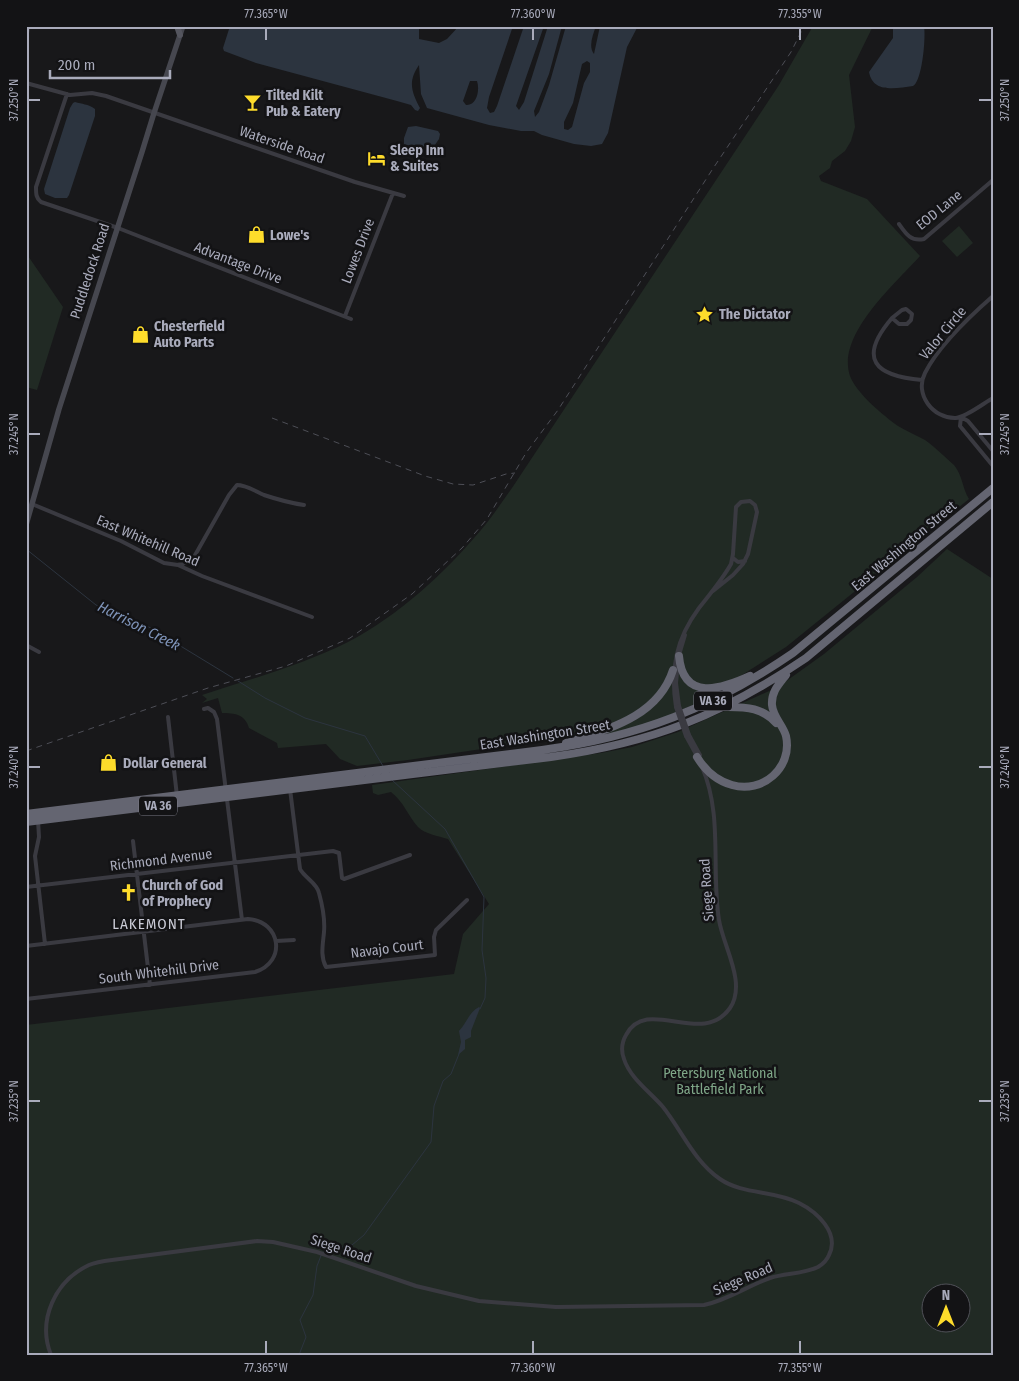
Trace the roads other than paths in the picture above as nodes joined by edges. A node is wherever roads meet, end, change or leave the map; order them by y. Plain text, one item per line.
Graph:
1 (28, 26) edge
2 (177, 26) edge
3 (183, 26) edge
4 (180, 35) junction
5 (26, 41) edge
6 (26, 83) edge
7 (67, 94) junction
8 (154, 113) junction
9 (993, 180) edge
10 (393, 193) junction
11 (404, 196) dead end
12 (899, 224) dead end
13 (118, 228) junction
14 (993, 296) edge
15 (345, 316) junction
16 (892, 318) junction
17 (351, 319) dead end
18 (922, 380) junction
19 (993, 398) edge
20 (960, 417) junction
21 (993, 450) edge
22 (993, 466) edge
23 (993, 488) edge
24 (993, 502) edge
25 (32, 504) junction
26 (304, 505) dead end
27 (26, 525) edge
28 (733, 558) junction
29 (745, 561) junction
30 (178, 565) junction
31 (713, 591) junction
32 (312, 617) dead end
33 (687, 628) junction
34 (26, 645) edge
35 (39, 652) dead end
36 (679, 656) junction
37 (777, 664) junction
38 (793, 667) junction
39 (674, 670) junction
40 (677, 706) junction
41 (726, 707) junction
42 (204, 708) dead end
43 (168, 717) dead end
44 (542, 750) junction
45 (698, 756) junction
46 (290, 785) junction
47 (227, 793) junction
48 (177, 799) junction
49 (26, 814) edge
50 (38, 816) junction
51 (26, 822) edge
52 (133, 841) dead end
53 (298, 855) junction
54 (410, 855) dead end
55 (235, 862) junction
56 (136, 874) junction
57 (38, 886) junction
58 (26, 887) edge
59 (467, 900) dead end
60 (242, 920) junction
61 (144, 932) junction
62 (294, 940) dead end
63 (276, 941) junction
64 (45, 944) junction
65 (26, 946) edge
66 (150, 985) junction
67 (26, 1000) edge
68 (51, 1355) edge

1 - 5 street
2 - 4 main road
3 - 4 main road, Puddledock Road
4 - 8 main road, Puddledock Road
6 - 7 street, Waterside Road
7 - 8 street, Waterside Road
7 - 13 street, Advantage Drive
8 - 10 street, Waterside Road
8 - 13 main road, Puddledock Road
9 - 12 street, EOD Lane
10 - 11 street, Waterside Road
10 - 15 street, Lowes Drive
13 - 15 street, Advantage Drive
13 - 25 main road, Puddledock Road
14 - 18 street, Valor Circle
15 - 17 street, Advantage Drive
16 - 16 street
16 - 18 street
18 - 20 street, Valor Circle
19 - 20 street
20 - 21 street
20 - 22 street
23 - 37 highway, East Washington Street / VA 36
24 - 38 highway, East Washington Street / VA 36
25 - 27 main road, Puddledock Road
25 - 30 street, East Whitehill Road
26 - 30 street
28 - 29 street
28 - 29 street, Siege Road
28 - 31 street, Siege Road
29 - 31 street, Siege Road
30 - 32 street, East Whitehill Road
31 - 33 street, Siege Road
33 - 36 street, Siege Road
33 - 39 street, Siege Road
34 - 35 street
36 - 37 highway
36 - 40 street, Siege Road
37 - 44 highway, East Washington Street / VA 36
38 - 41 highway, East Washington Street / VA 36
38 - 45 highway
39 - 40 street, Siege Road
39 - 44 highway
40 - 45 street, Siege Road, bridge
41 - 45 highway
41 - 46 highway, East Washington Street / VA 36
42 - 47 street
43 - 48 street
44 - 46 highway, East Washington Street / VA 36
45 - 68 street, Siege Road
46 - 47 highway, East Washington Street / VA 36
46 - 53 street
47 - 48 highway, East Washington Street / VA 36
47 - 55 street
48 - 50 highway, East Washington Street / VA 36
49 - 50 highway, East Washington Street / VA 36
50 - 51 highway, East Washington Street / VA 36
50 - 57 street
52 - 56 street
53 - 54 street, Richmond Avenue
53 - 55 street, Richmond Avenue
53 - 59 street, Navajo Court
55 - 56 street, Richmond Avenue
55 - 60 street
56 - 57 street, Richmond Avenue
56 - 61 street
57 - 58 street, Richmond Avenue
57 - 64 street
60 - 61 street
60 - 63 street
61 - 64 street
61 - 66 street
62 - 63 street
63 - 66 street, South Whitehill Drive
64 - 65 street
66 - 67 street, South Whitehill Drive

